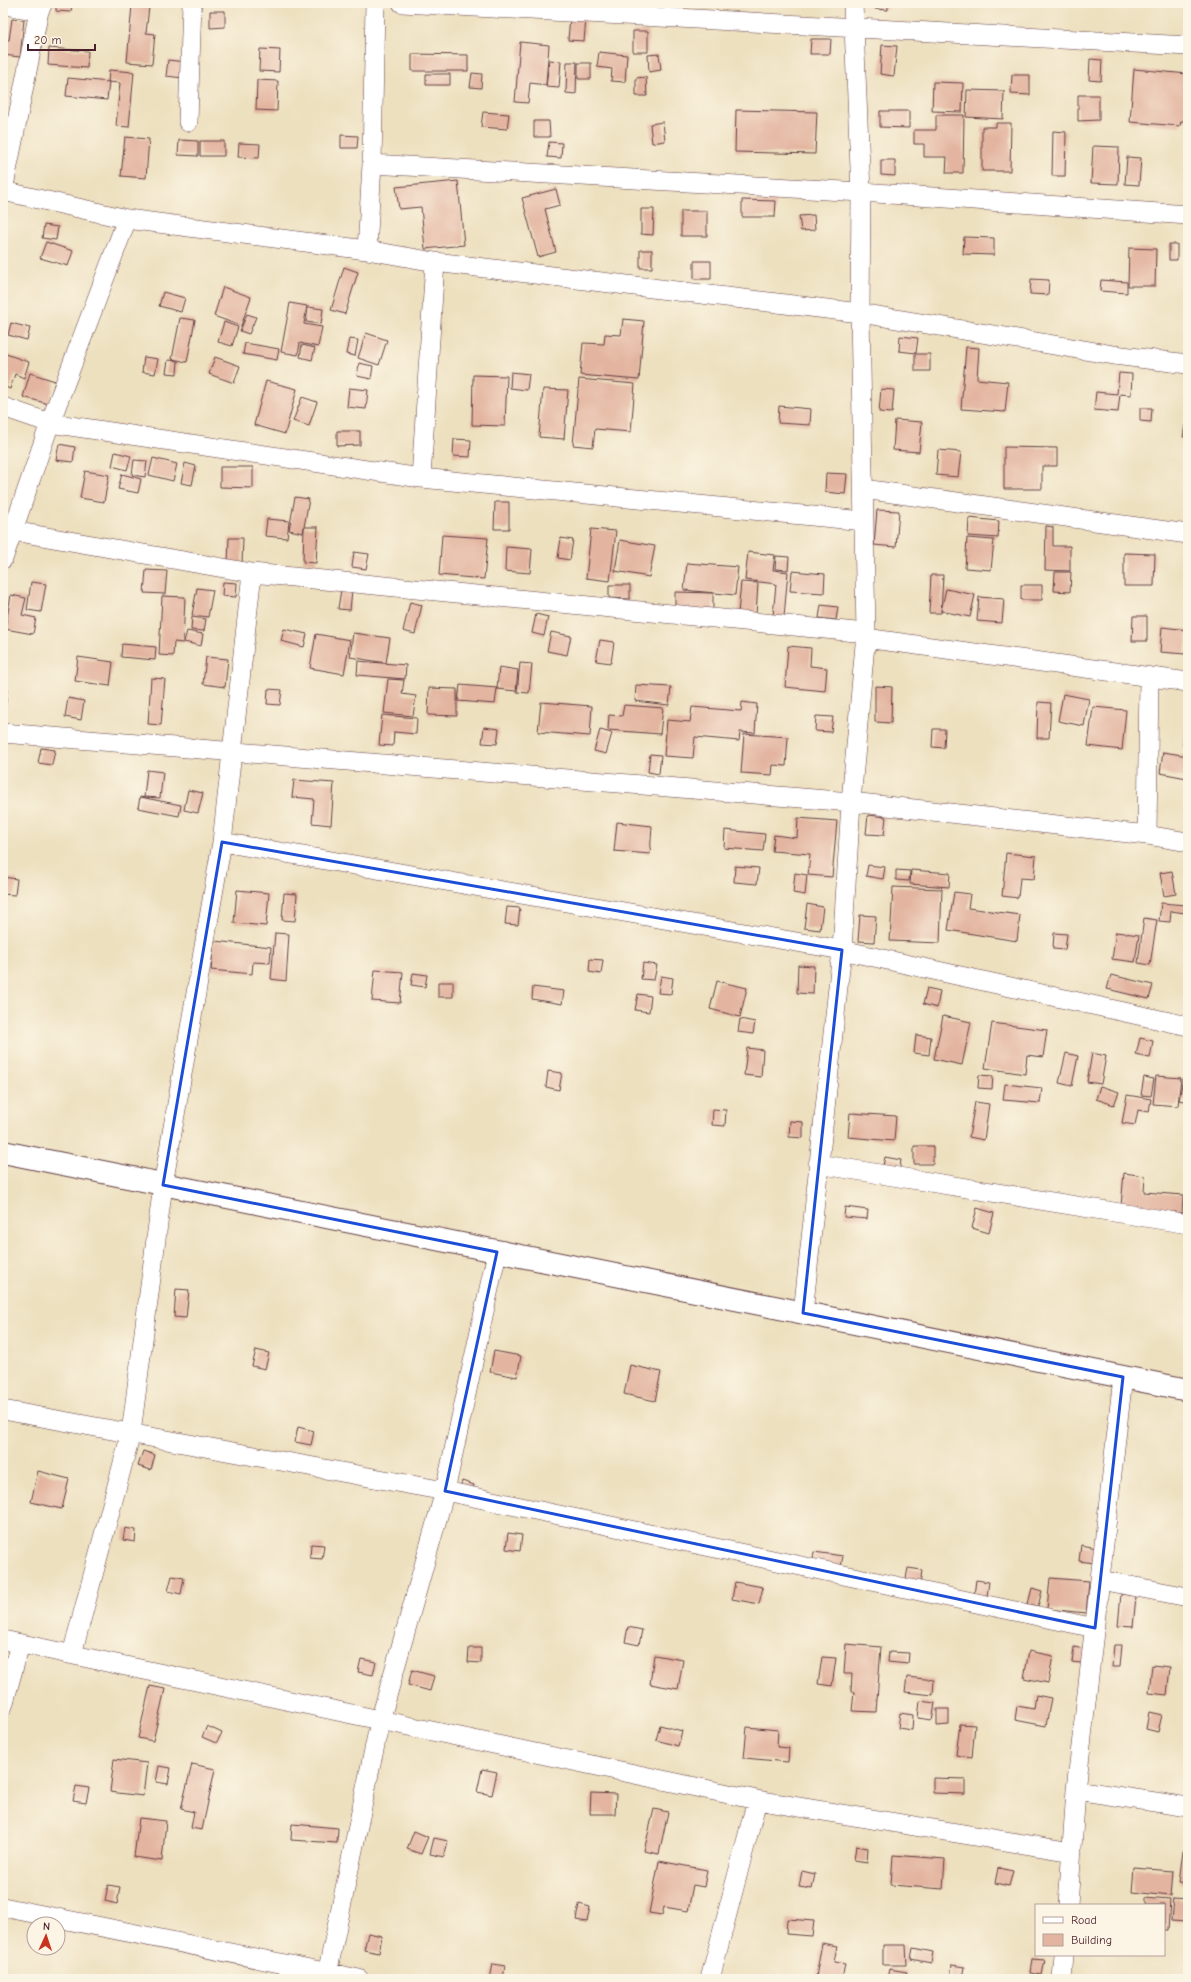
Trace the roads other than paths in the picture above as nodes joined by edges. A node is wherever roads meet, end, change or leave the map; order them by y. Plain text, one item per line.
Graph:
1 (192, 3) edge
2 (376, 3) edge
3 (402, 3) edge
4 (853, 3) edge
5 (3, 4) edge
6 (41, 7) edge
7 (854, 26) junction
8 (1188, 46) edge
9 (188, 122) dead end
10 (372, 164) junction
11 (3, 191) edge
12 (862, 192) junction
13 (1188, 215) edge
14 (127, 219) junction
15 (367, 250) junction
16 (435, 262) junction
17 (860, 313) junction
18 (1188, 364) edge
19 (3, 407) edge
20 (50, 423) junction
21 (421, 478) junction
22 (863, 489) junction
23 (864, 521) junction
24 (13, 531) junction
25 (1188, 534) edge
26 (3, 558) edge
27 (252, 573) junction
28 (865, 636) junction
29 (1149, 677) junction
30 (1188, 682) edge
31 (3, 732) edge
32 (232, 752) junction
33 (851, 802) junction
34 (1146, 835) junction
35 (222, 842) junction
36 (1188, 842) edge
37 (842, 950) junction
38 (1188, 1026) edge
39 (3, 1152) edge
40 (818, 1164) junction
41 (163, 1185) junction
42 (1188, 1224) edge
43 (497, 1252) junction
44 (803, 1313) junction
45 (1123, 1377) junction
46 (1188, 1390) edge
47 (3, 1410) edge
48 (131, 1434) junction
49 (445, 1491) junction
50 (1100, 1580) junction
51 (1188, 1597) edge
52 (1095, 1628) junction
53 (12, 1642) edge
54 (72, 1654) junction
55 (3, 1706) edge
56 (380, 1721) junction
57 (1076, 1790) junction
58 (757, 1800) junction
59 (1188, 1807) edge
60 (1072, 1852) junction
61 (1068, 1904) edge
62 (3, 1907) edge
63 (1064, 1956) edge
64 (327, 1976) edge
65 (359, 1979) edge
66 (710, 1979) edge
67 (1063, 1979) edge

1 - 9 street
2 - 10 street
3 - 7 street
4 - 7 street
5 - 6 street
6 - 11 street
7 - 8 street
7 - 12 street
10 - 12 street
10 - 15 street
11 - 14 street
12 - 13 street
12 - 17 street
14 - 15 street
14 - 20 street
15 - 16 street
16 - 17 street
16 - 21 street
17 - 18 street
17 - 22 street
19 - 20 street
20 - 21 street
20 - 24 street
21 - 23 street
22 - 23 street
22 - 25 street
23 - 28 street
24 - 26 street
24 - 27 street
27 - 28 street
27 - 32 street
28 - 29 street
28 - 33 street
29 - 30 street
29 - 34 street
31 - 32 street
32 - 33 street
32 - 35 street
33 - 34 street
33 - 37 street
34 - 36 street
35 - 37 street
35 - 41 street
37 - 38 street
37 - 40 street
39 - 41 street
40 - 42 street
40 - 44 street
41 - 43 street
41 - 48 street
43 - 44 street
43 - 49 street
44 - 45 street
45 - 46 street
45 - 50 street
47 - 48 street
48 - 49 street
48 - 54 street
49 - 52 street
49 - 56 street
50 - 51 street
50 - 52 street
52 - 57 street
53 - 54 street
53 - 55 street
54 - 56 street
56 - 58 street
56 - 64 street
57 - 59 street
57 - 60 street
58 - 60 street
58 - 66 street
60 - 61 street
62 - 64 street
63 - 67 street
64 - 65 street

